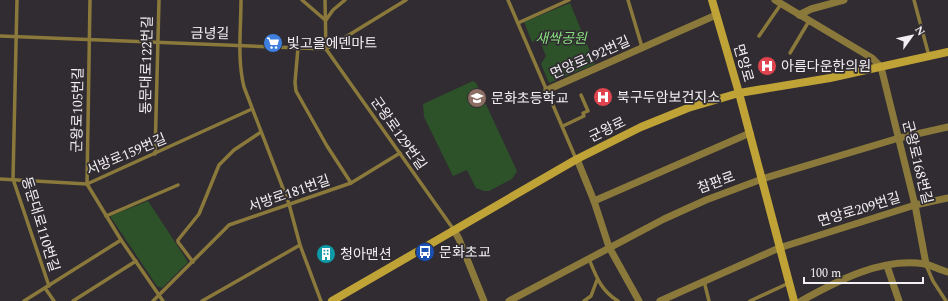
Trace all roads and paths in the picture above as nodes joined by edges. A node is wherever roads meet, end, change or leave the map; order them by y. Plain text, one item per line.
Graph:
1 (17, 0) edge
2 (90, 0) edge
3 (159, 0) edge
4 (241, 0) edge
5 (302, 0) edge
6 (325, 0) edge
7 (345, 0) edge
8 (406, 0) edge
9 (508, 0) edge
10 (569, 0) edge
11 (628, 0) edge
12 (712, 0) edge
13 (842, 0) edge
14 (914, 0) edge
15 (778, 2) edge
16 (716, 15) junction
17 (799, 15) junction
18 (324, 21) junction
19 (809, 21) junction
20 (518, 23) junction
21 (0, 36) edge
22 (759, 36) dead end
23 (16, 38) junction
24 (90, 40) junction
25 (158, 43) junction
26 (240, 45) junction
27 (298, 48) junction
28 (642, 48) junction
29 (326, 49) junction
30 (948, 52) edge
31 (790, 53) dead end
32 (929, 56) junction
33 (881, 67) junction
34 (547, 90) junction
35 (739, 93) junction
36 (581, 95) dead end
37 (252, 109) junction
38 (563, 126) junction
39 (948, 127) edge
40 (261, 132) junction
41 (750, 133) junction
42 (899, 138) junction
43 (400, 153) junction
44 (155, 154) junction
45 (576, 159) junction
46 (0, 179) edge
47 (13, 179) junction
48 (762, 180) junction
49 (351, 183) junction
50 (87, 184) junction
51 (178, 185) dead end
52 (948, 198) edge
53 (594, 201) junction
54 (289, 204) junction
55 (915, 205) junction
56 (106, 216) junction
57 (454, 230) junction
58 (122, 240) junction
59 (300, 245) junction
60 (610, 247) junction
61 (779, 248) junction
62 (589, 258) junction
63 (136, 261) junction
64 (193, 262) junction
65 (926, 264) junction
66 (887, 266) junction
67 (948, 272) edge
68 (597, 280) junction
69 (704, 281) junction
70 (789, 283) junction
71 (47, 287) junction
72 (159, 295) junction
73 (24, 301) edge
74 (54, 301) edge
75 (73, 301) edge
76 (153, 301) edge
77 (163, 301) edge
78 (202, 301) edge
79 (321, 301) edge
80 (332, 301) edge
81 (484, 301) edge
82 (509, 301) edge
83 (584, 301) edge
84 (618, 301) edge
85 (639, 301) edge
86 (660, 301) edge
87 (709, 301) edge
88 (750, 301) edge
89 (794, 301) edge
90 (800, 301) edge
91 (899, 301) edge
92 (946, 301) edge

1 - 23 lane, 동문대로110번길
2 - 24 lane, 군왕로105번길
3 - 25 lane, 동문대로122번길
4 - 26 lane
5 - 18 lane
6 - 18 lane
7 - 18 lane
8 - 29 lane
9 - 20 lane
10 - 20 lane
11 - 28 lane, 면앙로192번길
12 - 16 main road, 면앙로
13 - 17 street
14 - 32 lane
15 - 17 street
15 - 22 lane
16 - 28 street, 면앙로192번길
16 - 35 main road, 면앙로
17 - 19 street
18 - 29 lane
19 - 31 lane
19 - 33 street
20 - 34 lane
21 - 23 lane, 금녕길
23 - 24 lane, 금녕길
23 - 47 lane, 동문대로110번길
24 - 25 lane, 금녕길
24 - 50 lane, 군왕로105번길
25 - 26 lane, 금녕길
25 - 44 lane, 동문대로122번길
26 - 27 lane, 금녕길
26 - 37 lane
27 - 29 lane, 금녕길
27 - 49 lane
28 - 34 street, 면앙로192번길
29 - 43 lane, 군왕로129번길
30 - 32 main road, 군왕로
32 - 33 main road, 군왕로
33 - 35 main road, 군왕로
33 - 42 street, 군왕로168번길
34 - 38 lane
35 - 41 main road, 면앙로
35 - 45 main road, 군왕로
36 - 38 lane
37 - 40 lane
37 - 44 lane, 서방로159번길
38 - 45 lane
39 - 42 street, 참판로
40 - 54 lane
40 - 64 lane
41 - 48 main road, 면앙로
41 - 53 street
42 - 48 street, 참판로
42 - 55 street, 군왕로168번길
43 - 49 lane, 서방로181번길
43 - 57 lane, 군왕로129번길
44 - 50 lane, 서방로159번길
45 - 53 street
45 - 57 main road, 군왕로
46 - 47 lane, 서방로159번길
47 - 50 lane, 서방로159번길
47 - 71 lane, 동문대로110번길
48 - 60 street, 참판로
48 - 61 main road, 면앙로
49 - 54 lane, 서방로181번길
50 - 56 lane
51 - 56 lane
52 - 55 street, 면앙로209번길
53 - 60 street
54 - 59 lane
54 - 64 lane, 서방로181번길
55 - 61 street, 면앙로209번길
55 - 65 street, 군왕로168번길
56 - 58 lane
57 - 80 main road, 군왕로
57 - 81 street
58 - 63 lane
58 - 71 lane
59 - 78 lane
59 - 79 lane
60 - 62 street, 참판로
60 - 85 street
61 - 69 street
61 - 70 main road, 면앙로
62 - 68 lane
62 - 82 street, 참판로
63 - 72 lane
63 - 75 lane
64 - 72 lane, 서방로181번길
65 - 66 street
65 - 67 street
65 - 92 lane
66 - 90 street
66 - 91 street
68 - 83 lane
68 - 84 lane
69 - 86 street
69 - 87 lane
70 - 88 lane
70 - 89 main road, 면앙로
71 - 73 lane
71 - 74 lane, 동문대로110번길
72 - 76 lane, 서방로181번길
72 - 77 lane

